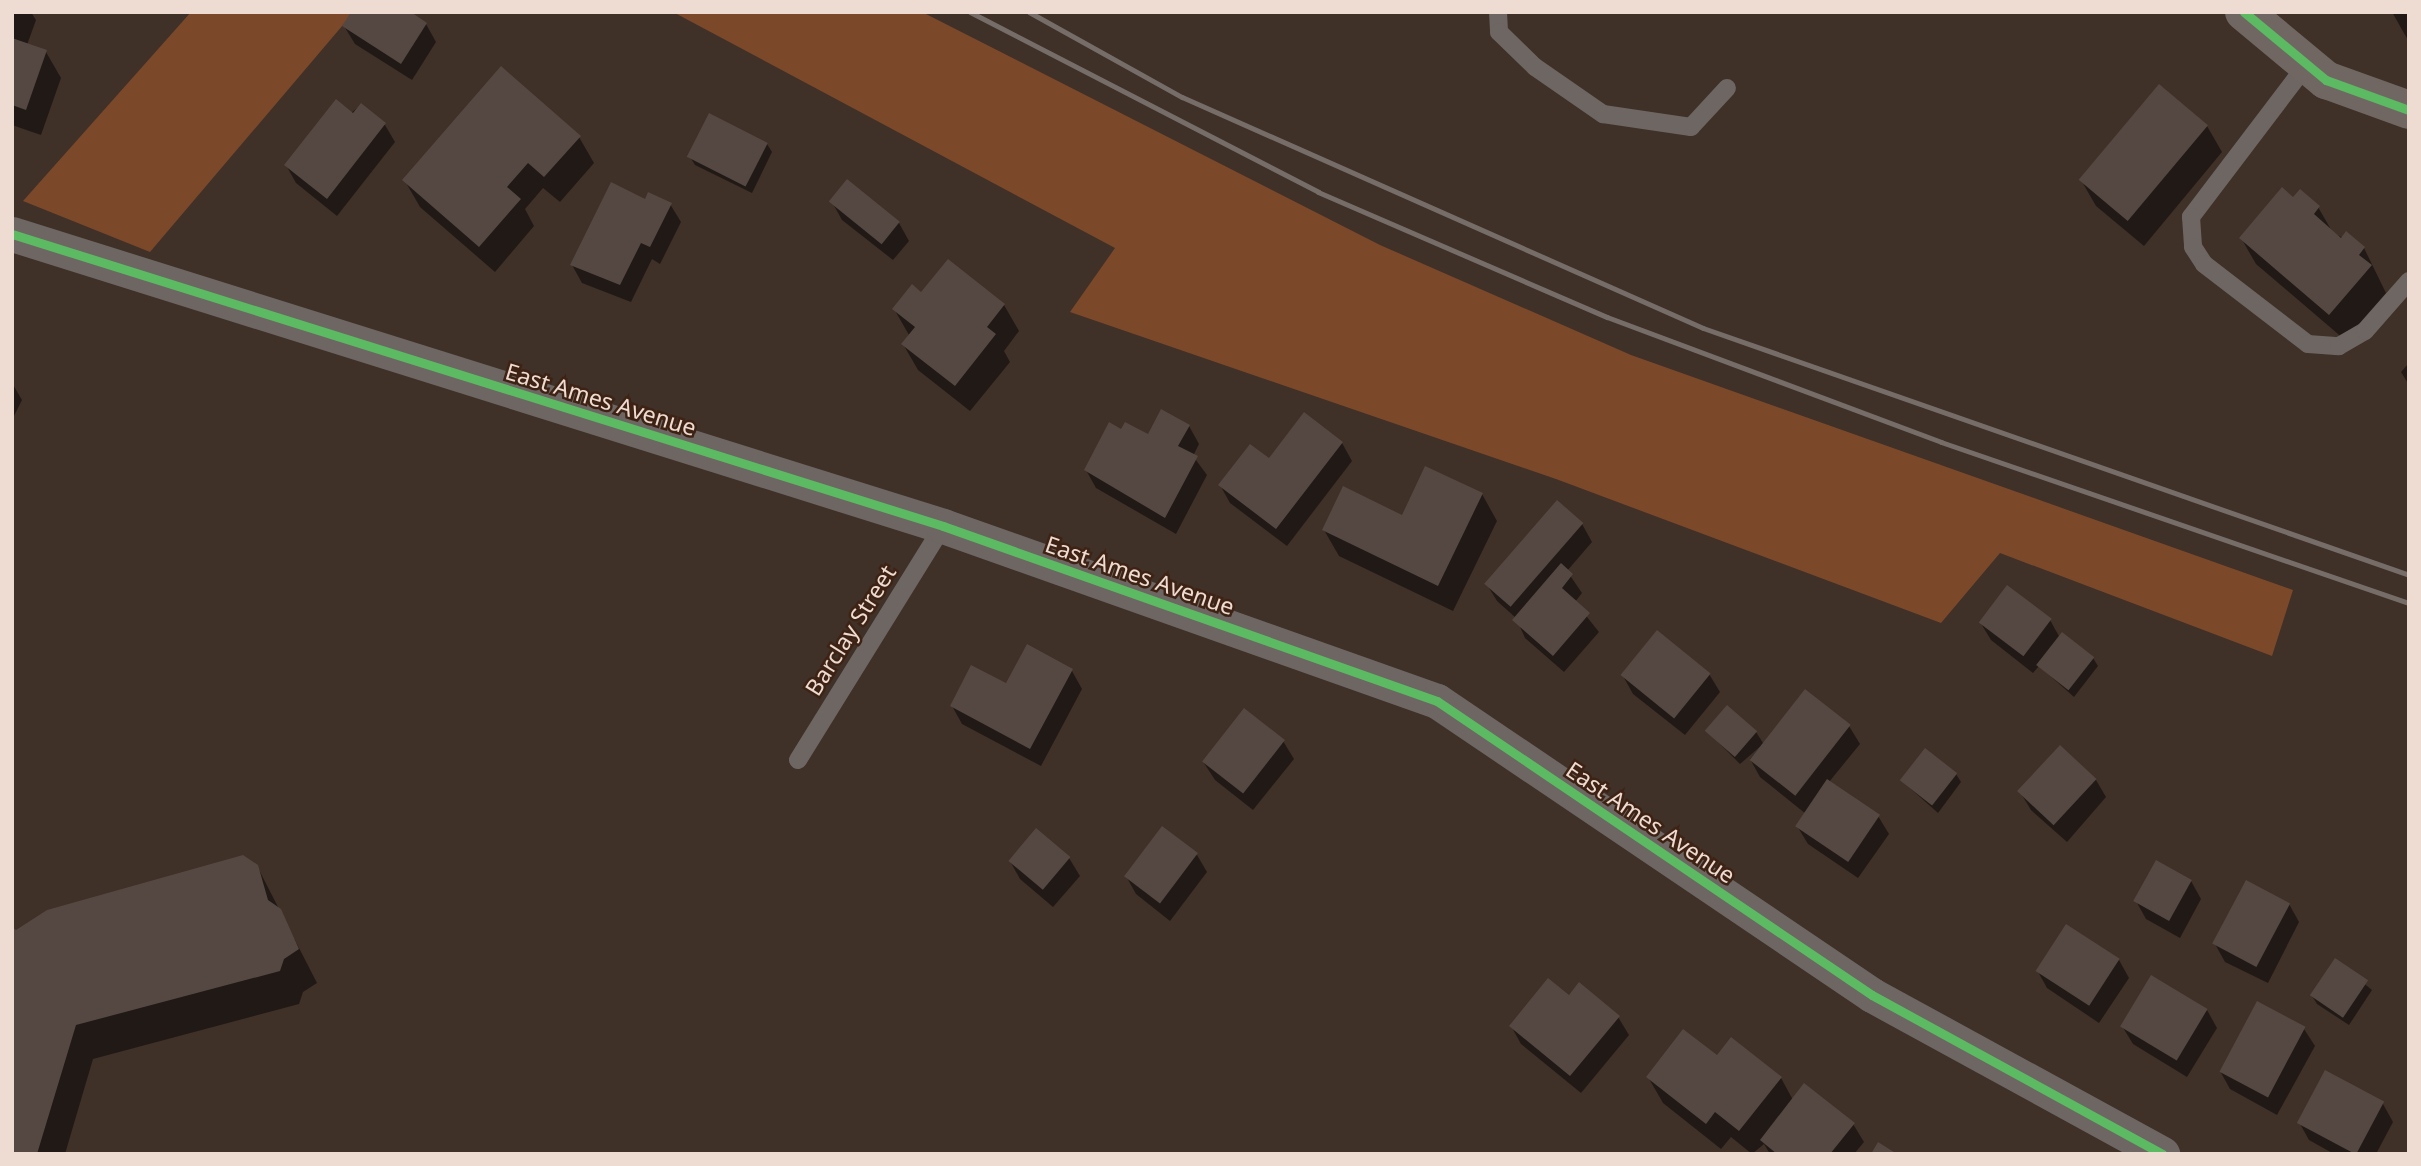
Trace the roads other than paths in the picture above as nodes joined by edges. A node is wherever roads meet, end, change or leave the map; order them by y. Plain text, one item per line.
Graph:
1 (1498, 12) edge
2 (2244, 12) edge
3 (2307, 64) junction
4 (1727, 88) dead end
5 (2409, 110) edge
6 (12, 234) edge
7 (2409, 281) edge
8 (943, 526) junction
9 (798, 760) dead end
10 (2162, 1154) edge

1 - 4 lane
2 - 3 street
3 - 5 street
3 - 7 lane
6 - 8 street, East Ames Avenue
8 - 9 lane, Barclay Street
8 - 10 street, East Ames Avenue

